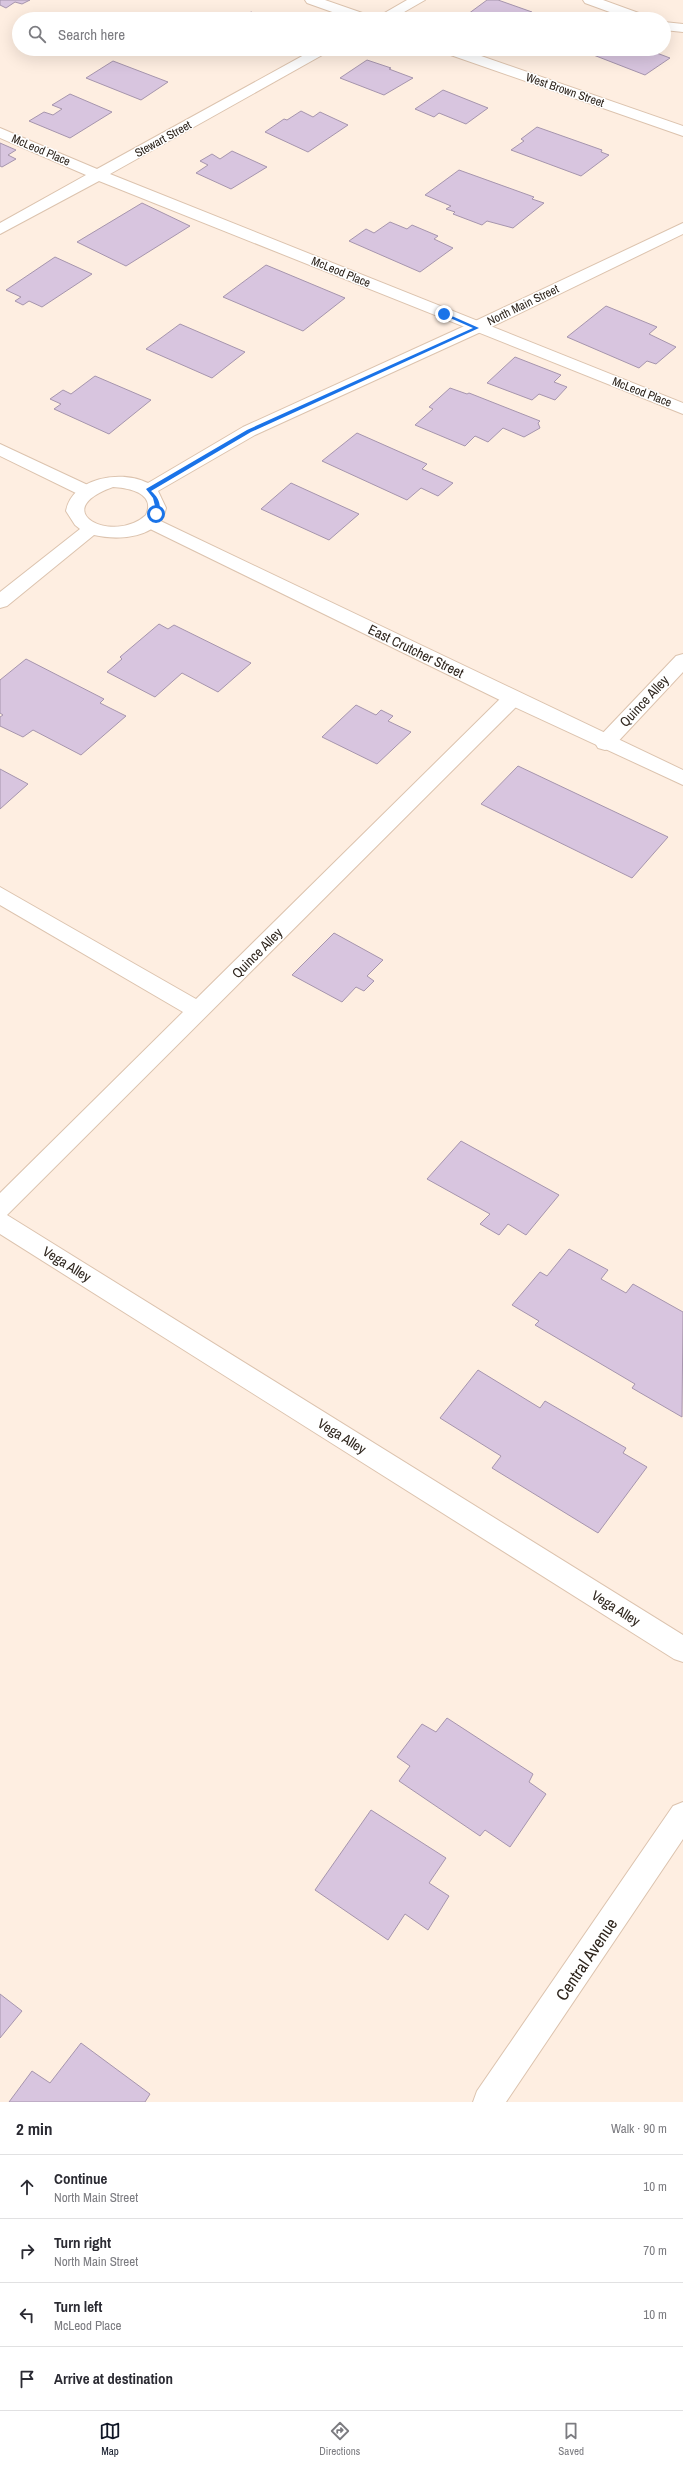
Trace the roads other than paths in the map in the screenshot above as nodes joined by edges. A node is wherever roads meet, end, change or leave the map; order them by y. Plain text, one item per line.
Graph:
1 (312, 0) edge
2 (418, 0) edge
3 (590, 0) edge
4 (346, 12) edge
5 (395, 12) edge
6 (623, 12) edge
7 (671, 27) edge
8 (683, 28) edge
9 (313, 56) edge
10 (467, 56) edge
11 (683, 131) edge
12 (0, 133) edge
13 (98, 175) junction
14 (683, 228) edge
15 (0, 229) edge
16 (477, 328) junction
17 (683, 409) edge
18 (0, 449) edge
19 (148, 490) junction
20 (86, 491) junction
21 (150, 522) junction
22 (91, 529) junction
23 (0, 602) edge
24 (683, 660) edge
25 (513, 698) junction
26 (606, 743) junction
27 (683, 778) edge
28 (0, 895) edge
29 (199, 1011) junction
30 (0, 1208) edge
31 (0, 1222) edge
32 (683, 1650) edge
33 (683, 1815) edge
34 (488, 2102) edge

1 - 4 street
2 - 5 street
3 - 6 street
7 - 8 street
9 - 13 street, Stewart Street
10 - 11 street, West Brown Street
12 - 13 street, McLeod Place
13 - 15 street, Stewart Street
13 - 16 street, McLeod Place
14 - 16 street, North Main Street
16 - 17 street, McLeod Place
16 - 19 street, North Main Street
18 - 20 street
19 - 20 street
19 - 21 street
20 - 22 street
21 - 22 street
21 - 25 street, East Crutcher Street
22 - 23 street
24 - 26 street, Quince Alley
25 - 26 street, East Crutcher Street
25 - 29 street, Quince Alley
26 - 27 street, East Crutcher Street
28 - 29 street
29 - 30 street, Quince Alley
31 - 32 street, Vega Alley
33 - 34 street, Central Avenue

